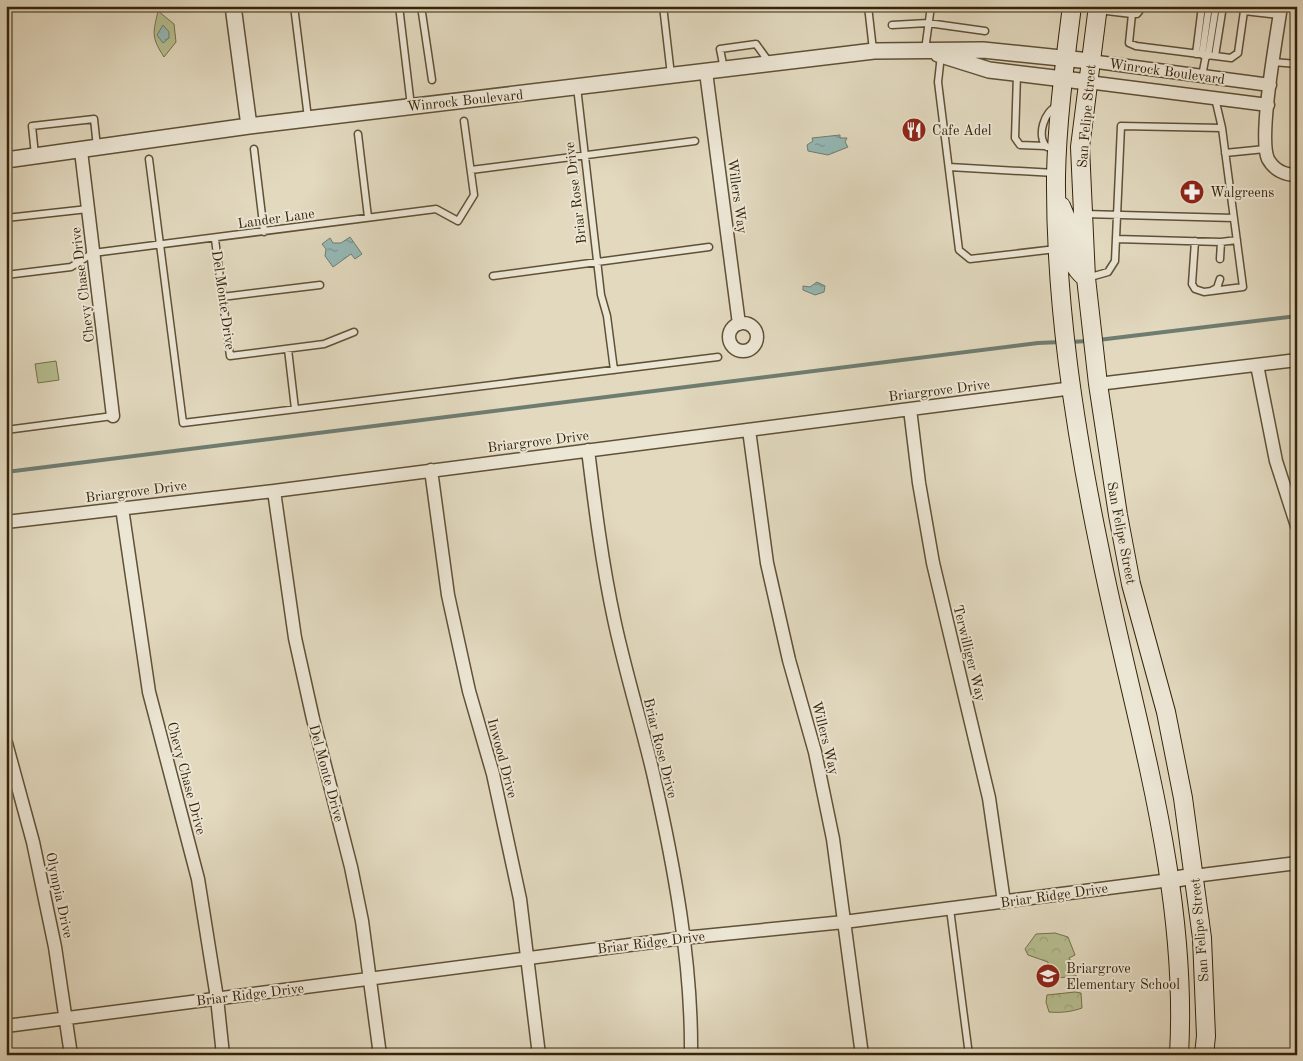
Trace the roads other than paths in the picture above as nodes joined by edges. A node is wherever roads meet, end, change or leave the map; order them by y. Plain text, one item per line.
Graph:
1 (232, 6) edge
2 (294, 6) edge
3 (399, 6) edge
4 (421, 6) edge
5 (663, 6) edge
6 (868, 6) edge
7 (930, 6) edge
8 (1072, 6) edge
9 (1143, 6) edge
10 (1202, 6) edge
11 (1209, 6) edge
12 (1216, 6) edge
13 (1223, 6) edge
14 (1097, 8) edge
15 (1242, 9) edge
16 (1280, 11) edge
17 (1132, 14) junction
18 (928, 23) junction
19 (892, 25) dead end
20 (985, 31) dead end
21 (925, 50) junction
22 (874, 52) junction
23 (941, 55) junction
24 (1205, 55) junction
25 (1066, 58) junction
26 (1090, 61) junction
27 (1273, 62) junction
28 (770, 64) junction
29 (1297, 64) edge
30 (724, 70) junction
31 (706, 72) junction
32 (1017, 74) junction
33 (672, 76) junction
34 (1202, 76) junction
35 (1064, 79) junction
36 (432, 80) dead end
37 (1088, 82) junction
38 (1270, 85) junction
39 (577, 87) junction
40 (1215, 98) junction
41 (1268, 105) junction
42 (411, 106) junction
43 (308, 119) junction
44 (464, 121) dead end
45 (249, 126) junction
46 (1222, 128) junction
47 (358, 134) dead end
48 (695, 141) dead end
49 (97, 148) junction
50 (254, 148) dead end
51 (1052, 148) junction
52 (1265, 149) junction
53 (81, 151) junction
54 (1225, 153) junction
55 (36, 156) junction
56 (585, 156) junction
57 (6, 160) edge
58 (149, 160) dead end
59 (949, 167) junction
60 (471, 170) junction
61 (1056, 173) junction
62 (1297, 175) edge
63 (1057, 194) junction
64 (88, 210) junction
65 (1082, 214) junction
66 (1117, 215) junction
67 (368, 217) junction
68 (6, 218) edge
69 (1234, 218) junction
70 (264, 232) junction
71 (215, 239) junction
72 (1116, 239) junction
73 (1237, 240) junction
74 (1195, 241) junction
75 (1221, 242) junction
76 (160, 245) junction
77 (709, 247) dead end
78 (1058, 248) junction
79 (93, 253) junction
80 (1220, 259) dead end
81 (598, 262) junction
82 (6, 275) edge
83 (493, 276) dead end
84 (1086, 278) junction
85 (1220, 279) dead end
86 (320, 285) dead end
87 (1210, 291) junction
88 (222, 297) junction
89 (739, 324) dead end
90 (354, 332) dead end
91 (288, 349) junction
92 (718, 357) dead end
93 (1297, 360) edge
94 (1257, 364) junction
95 (614, 370) junction
96 (1097, 376) junction
97 (1072, 388) junction
98 (295, 409) junction
99 (910, 409) junction
100 (113, 416) joint
101 (6, 430) edge
102 (749, 430) junction
103 (588, 450) junction
104 (431, 470) junction
105 (274, 491) junction
106 (122, 508) junction
107 (6, 522) edge
108 (1297, 526) edge
109 (1144, 630) junction
110 (1118, 637) junction
111 (6, 743) edge
112 (1297, 863) edge
113 (1194, 876) junction
114 (1170, 880) junction
115 (1004, 902) junction
116 (950, 909) junction
117 (844, 922) junction
118 (683, 938) junction
119 (527, 958) junction
120 (371, 978) junction
121 (217, 998) junction
122 (67, 1018) junction
123 (6, 1026) edge
124 (71, 1055) edge
125 (222, 1055) edge
126 (380, 1055) edge
127 (539, 1055) edge
128 (691, 1055) edge
129 (862, 1055) edge
130 (969, 1055) edge
131 (1179, 1055) edge
132 (1204, 1055) edge

1 - 45 street
2 - 43 lane
3 - 42 lane
4 - 36 lane
5 - 33 lane
6 - 22 lane
7 - 18 lane
8 - 25 main road, San Felipe Street
9 - 17 lane
10 - 24 lane
11 - 24 lane
12 - 24 lane
13 - 24 lane
14 - 17 lane
14 - 26 main road, San Felipe Street
15 - 16 lane
15 - 24 lane
16 - 27 street
17 - 24 lane
18 - 19 lane
18 - 20 lane
18 - 21 lane
21 - 22 street, Winrock Boulevard
21 - 23 street, Winrock Boulevard
21 - 25 street, Winrock Boulevard
22 - 28 street, Winrock Boulevard
23 - 32 street, Winrock Boulevard
23 - 59 lane
24 - 34 lane
25 - 26 street, Winrock Boulevard
25 - 35 main road, San Felipe Street
26 - 34 street, Winrock Boulevard
26 - 37 main road, San Felipe Street
27 - 29 lane
27 - 38 street
28 - 30 street, Winrock Boulevard
28 - 30 lane
30 - 31 street, Winrock Boulevard
31 - 33 street, Winrock Boulevard
31 - 89 street, Willers Way
32 - 35 street, Winrock Boulevard
32 - 51 lane
33 - 39 street, Winrock Boulevard
34 - 38 street, Winrock Boulevard
34 - 40 street
35 - 37 street, Winrock Boulevard
35 - 51 main road, San Felipe Street
37 - 40 street, Winrock Boulevard
37 - 65 main road, San Felipe Street
38 - 41 street
39 - 42 street, Winrock Boulevard
39 - 56 lane, Briar Rose Drive
40 - 41 street, Winrock Boulevard
40 - 46 lane
41 - 52 street
42 - 43 street, Winrock Boulevard
43 - 45 street, Winrock Boulevard
44 - 60 lane
45 - 49 street, Winrock Boulevard
46 - 54 lane
46 - 66 lane
47 - 67 lane
48 - 56 lane
49 - 53 street, Winrock Boulevard
49 - 55 lane
50 - 70 lane
51 - 61 main road, San Felipe Street
52 - 54 lane
52 - 62 street
53 - 55 street, Winrock Boulevard
53 - 64 street, Chevy Chase Drive
54 - 69 lane
55 - 57 street, Winrock Boulevard
56 - 60 lane
56 - 81 lane, Briar Rose Drive
58 - 76 lane
59 - 61 lane
59 - 78 lane
60 - 67 lane, Lander Lane
61 - 63 main road, San Felipe Street
63 - 78 main road, San Felipe Street
63 - 84 main road
64 - 68 lane
64 - 79 street, Chevy Chase Drive
65 - 66 lane
65 - 84 main road, San Felipe Street
66 - 69 lane
66 - 72 lane
67 - 70 lane, Lander Lane
69 - 73 lane
70 - 71 lane, Lander Lane
71 - 76 lane, Lander Lane
71 - 88 lane, Del Monte Drive
72 - 74 lane
72 - 84 lane
73 - 75 lane
73 - 87 lane
74 - 75 lane
74 - 87 lane
75 - 80 lane
76 - 79 lane, Lander Lane
76 - 98 lane
77 - 81 lane
78 - 97 main road, San Felipe Street
79 - 82 lane
79 - 100 street, Chevy Chase Drive
81 - 83 lane
81 - 95 lane, Briar Rose Drive
84 - 96 main road, San Felipe Street
85 - 87 lane
86 - 88 lane
88 - 91 lane, Del Monte Drive
90 - 91 lane, Del Monte Drive
91 - 98 lane
92 - 95 lane
93 - 94 street
94 - 96 street
94 - 108 street
95 - 98 lane
96 - 109 main road, San Felipe Street
97 - 99 street, Briargrove Drive
97 - 110 main road, San Felipe Street
99 - 102 street, Briargrove Drive
99 - 115 street, Terwilliger Way
100 - 101 lane
102 - 103 street, Briargrove Drive
102 - 117 street, Willers Way
103 - 104 street, Briargrove Drive
103 - 118 street, Briar Rose Drive
104 - 105 street, Briargrove Drive
104 - 119 street, Inwood Drive
105 - 106 street, Briargrove Drive
105 - 120 street, Del Monte Drive
106 - 107 street, Briargrove Drive
106 - 121 street, Chevy Chase Drive
109 - 110 main road
109 - 113 main road, San Felipe Street
110 - 114 main road, San Felipe Street
111 - 122 street, Olympia Drive
112 - 113 street, Briar Ridge Drive
113 - 114 street, Briar Ridge Drive
113 - 132 main road, San Felipe Street
114 - 115 street, Briar Ridge Drive
114 - 131 main road, San Felipe Street
115 - 116 street, Briar Ridge Drive
116 - 117 street, Briar Ridge Drive
116 - 130 lane
117 - 118 street, Briar Ridge Drive
117 - 129 street, Willers Way
118 - 119 street, Briar Ridge Drive
118 - 128 street, Briar Rose Drive
119 - 120 street, Briar Ridge Drive
119 - 127 street, Inwood Drive
120 - 121 street, Briar Ridge Drive
120 - 126 street, Del Monte Drive
121 - 122 street, Briar Ridge Drive
121 - 125 street, Chevy Chase Drive
122 - 123 street, Briar Ridge Drive
122 - 124 street, Olympia Drive

